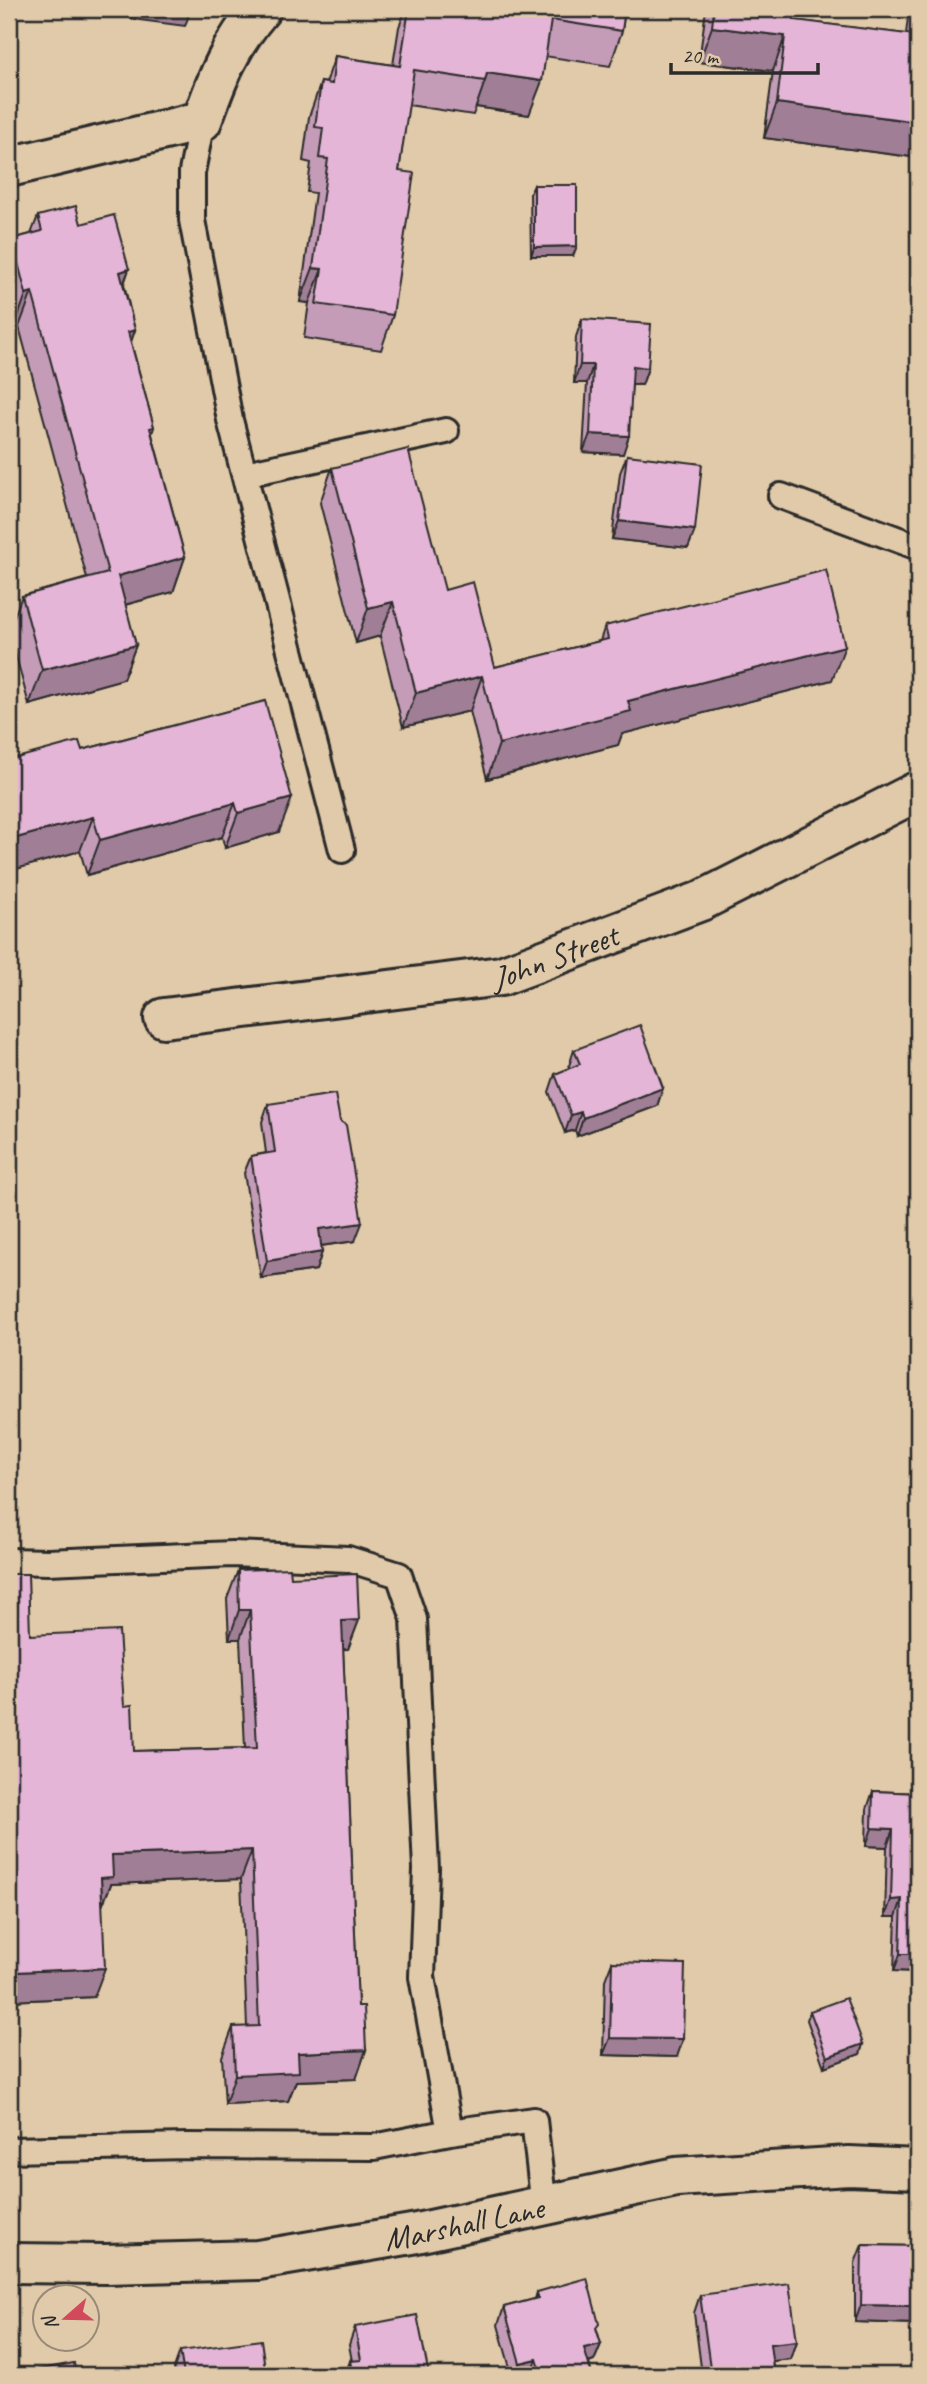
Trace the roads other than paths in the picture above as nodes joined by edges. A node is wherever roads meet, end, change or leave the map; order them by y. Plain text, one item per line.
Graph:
1 (261, 9) edge
2 (202, 121) junction
3 (9, 167) edge
4 (446, 431) dead end
5 (245, 474) junction
6 (781, 496) dead end
7 (918, 547) edge
8 (918, 791) edge
9 (342, 850) dead end
10 (163, 1018) dead end
11 (9, 1560) edge
12 (450, 2132) junction
13 (9, 2150) edge
14 (918, 2169) edge
15 (544, 2207) junction
16 (9, 2263) edge

1 - 2 street
2 - 3 street
2 - 5 lane
4 - 5 lane
5 - 9 lane
6 - 7 lane
8 - 10 street, John Street
11 - 12 lane
12 - 13 lane
12 - 15 lane
14 - 15 street, Marshall Lane
15 - 16 street, Marshall Lane

